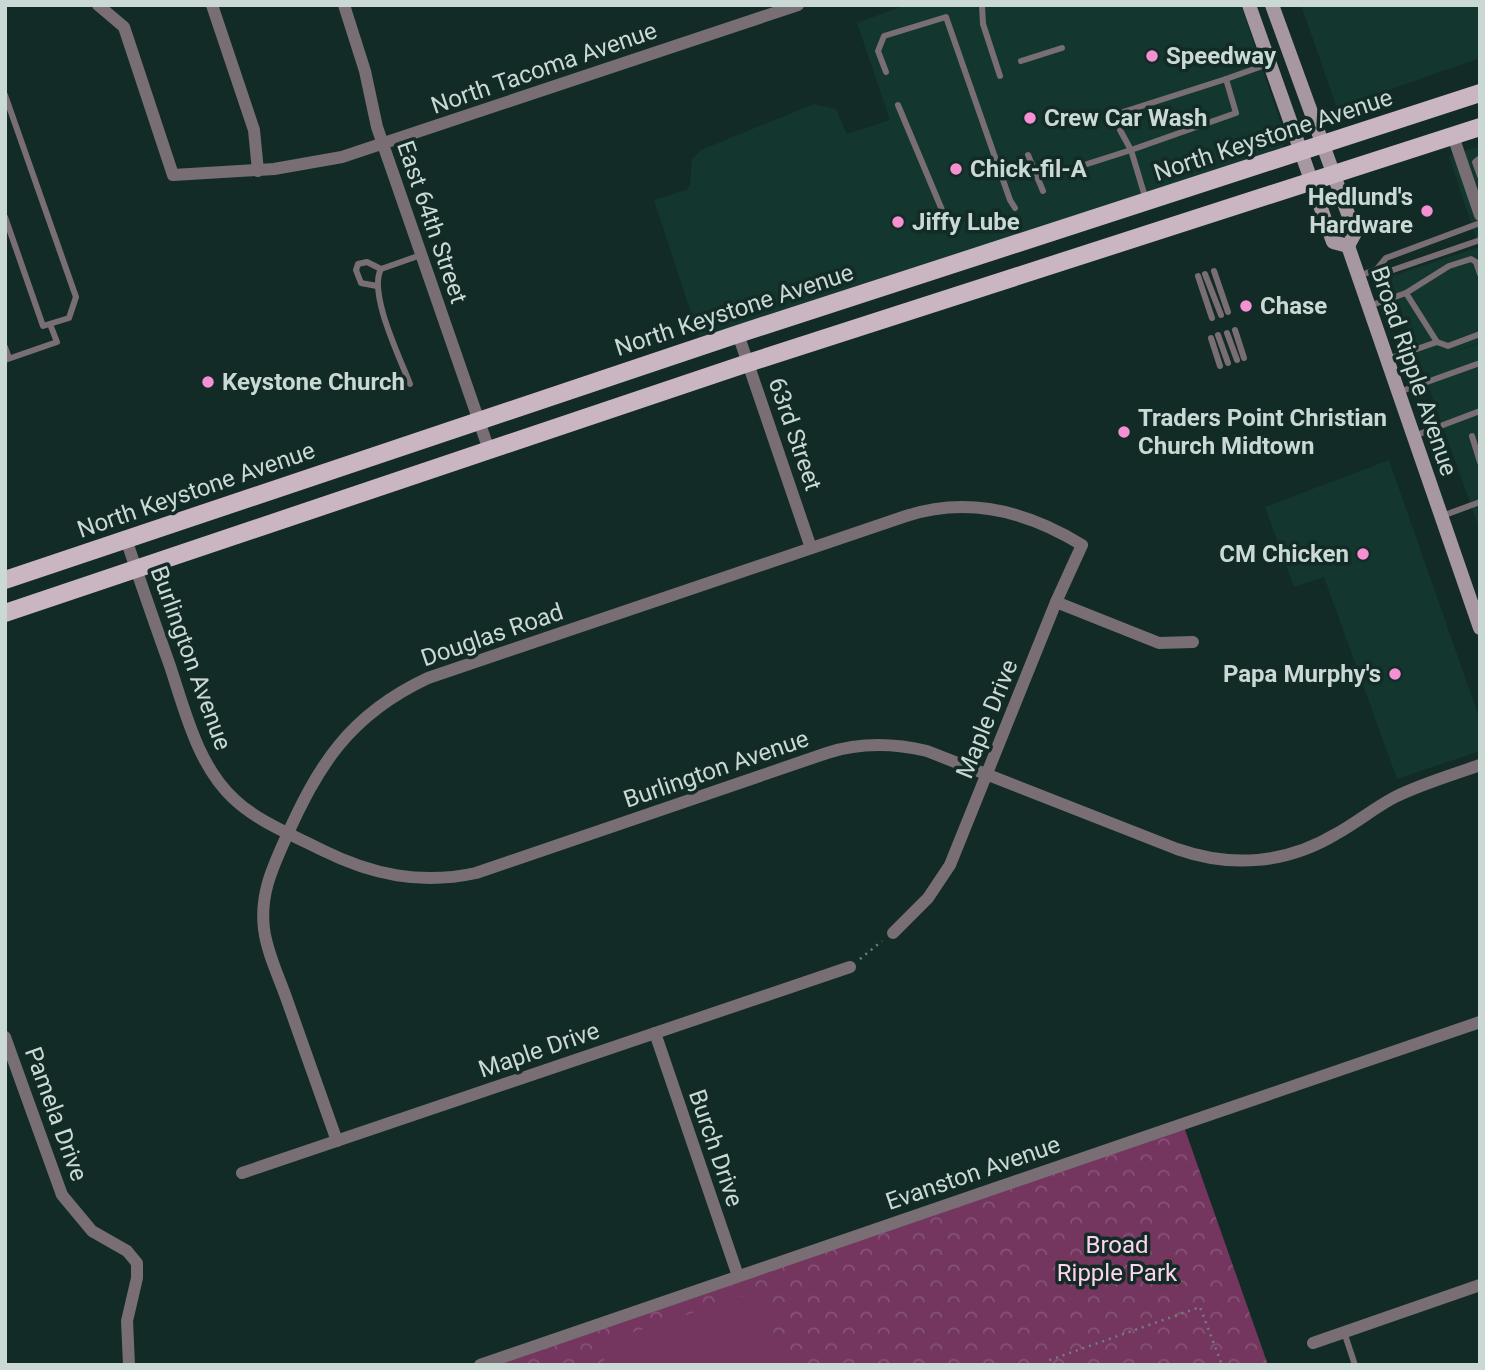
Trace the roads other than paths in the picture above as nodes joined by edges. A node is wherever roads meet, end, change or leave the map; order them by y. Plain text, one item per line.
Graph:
1 (98, 5) edge
2 (212, 5) edge
3 (344, 5) edge
4 (798, 5) edge
5 (982, 5) edge
6 (1249, 5) edge
7 (1272, 5) edge
8 (1062, 48) dead end
9 (1021, 61) dead end
10 (1269, 64) junction
11 (886, 72) dead end
12 (999, 76) dead end
13 (1226, 79) junction
14 (1480, 93) edge
15 (5, 95) edge
16 (898, 105) dead end
17 (1480, 127) edge
18 (1453, 136) junction
19 (383, 145) junction
20 (1322, 145) junction
21 (1131, 150) junction
22 (1300, 153) junction
23 (1028, 155) dead end
24 (1480, 158) edge
25 (1084, 165) dead end
26 (258, 171) junction
27 (1333, 174) junction
28 (1480, 176) edge
29 (1310, 182) junction
30 (1043, 191) dead end
31 (1147, 202) junction
32 (1016, 208) dead end
33 (1480, 215) edge
34 (5, 218) edge
35 (1480, 223) edge
36 (950, 229) dead end
37 (1480, 240) edge
38 (1348, 246) junction
39 (421, 255) junction
40 (381, 269) junction
41 (1377, 269) junction
42 (1214, 271) dead end
43 (1480, 274) edge
44 (1358, 276) junction
45 (377, 286) junction
46 (1406, 293) junction
47 (1369, 306) junction
48 (1228, 312) dead end
49 (1221, 316) dead end
50 (1212, 318) dead end
51 (50, 324) junction
52 (1235, 330) dead end
53 (1227, 333) dead end
54 (738, 334) junction
55 (1480, 334) edge
56 (1214, 337) dead end
57 (1437, 342) junction
58 (5, 347) edge
59 (1244, 358) dead end
60 (7, 359) edge
61 (1388, 359) junction
62 (1237, 360) dead end
63 (748, 363) junction
64 (1480, 363) edge
65 (1224, 365) dead end
66 (410, 384) dead end
67 (1398, 392) junction
68 (1480, 411) edge
69 (478, 420) junction
70 (1472, 436) dead end
71 (1413, 437) junction
72 (489, 450) junction
73 (1480, 461) edge
74 (1480, 502) edge
75 (1440, 517) junction
76 (126, 539) junction
77 (1082, 545) joint
78 (811, 548) junction
79 (136, 569) junction
80 (5, 580) edge
81 (1474, 593) edge
82 (1056, 602) junction
83 (5, 613) edge
84 (1480, 628) edge
85 (1193, 642) dead end
86 (1480, 765) edge
87 (988, 773) junction
88 (288, 832) junction
89 (892, 933) road end
90 (850, 967) road end
91 (1480, 1022) edge
92 (655, 1033) junction
93 (5, 1037) edge
94 (337, 1141) junction
95 (242, 1173) dead end
96 (738, 1276) junction
97 (1480, 1285) edge
98 (1344, 1332) junction
99 (1312, 1343) dead end
100 (129, 1365) edge
101 (480, 1365) edge
102 (1356, 1365) edge

1 - 26 street, North Tacoma Avenue
2 - 26 street
3 - 19 street, East 64th Street
4 - 19 street, North Tacoma Avenue
5 - 12 lane
6 - 10 street
7 - 20 street
8 - 9 lane
10 - 13 lane
10 - 22 street
11 - 32 lane
13 - 21 lane
13 - 21 lane
14 - 20 main road, North Keystone Avenue
15 - 51 lane
16 - 36 lane
17 - 18 main road
18 - 27 main road
18 - 33 street
19 - 26 street, North Tacoma Avenue
19 - 39 street, East 64th Street
20 - 22 main road, North Keystone Avenue
20 - 27 street
21 - 25 lane
21 - 31 lane
22 - 29 street
22 - 31 main road, North Keystone Avenue
23 - 30 lane
24 - 28 lane
27 - 29 main road
27 - 38 street
29 - 38 street
29 - 63 main road
31 - 54 main road, North Keystone Avenue
34 - 51 lane
35 - 41 lane
37 - 41 lane
38 - 44 street, Broad Ripple Avenue
39 - 40 lane
39 - 69 street, East 64th Street
40 - 45 lane
40 - 45 lane
41 - 44 lane
42 - 48 lane
43 - 46 lane
44 - 47 street, Broad Ripple Avenue
45 - 66 lane
46 - 47 lane
46 - 57 lane
47 - 61 street, Broad Ripple Avenue
49 - 50 lane
51 - 60 lane
52 - 59 lane
53 - 62 lane
54 - 63 street, 63rd Street
54 - 69 main road, North Keystone Avenue
55 - 57 lane
56 - 65 lane
57 - 61 lane
58 - 60 lane
61 - 67 street, Broad Ripple Avenue
63 - 72 main road
63 - 78 street, 63rd Street
64 - 67 lane
67 - 71 street, Broad Ripple Avenue
68 - 71 lane
69 - 72 street, East 64th Street
69 - 76 main road, North Keystone Avenue
70 - 73 lane
71 - 75 street, Broad Ripple Avenue
72 - 79 main road
74 - 75 lane
75 - 81 street, Broad Ripple Avenue
76 - 79 street, Burlington Avenue
76 - 80 main road, North Keystone Avenue
77 - 78 street, Douglas Road
77 - 82 street, Maple Drive
78 - 88 street, Douglas Road
79 - 83 main road
79 - 88 street, Burlington Avenue
81 - 84 street, Broad Ripple Avenue
82 - 85 street
82 - 87 street, Maple Drive
86 - 87 street, Burlington Avenue
87 - 88 street, Burlington Avenue
87 - 89 street, Maple Drive
88 - 94 street, Douglas Road
90 - 92 street, Maple Drive
91 - 96 street, Evanston Avenue
92 - 94 street, Maple Drive
92 - 96 street, Burch Drive
93 - 100 street, Pamela Drive
94 - 95 street, Maple Drive
96 - 101 street, Evanston Avenue
97 - 98 street
98 - 99 street
98 - 102 lane

